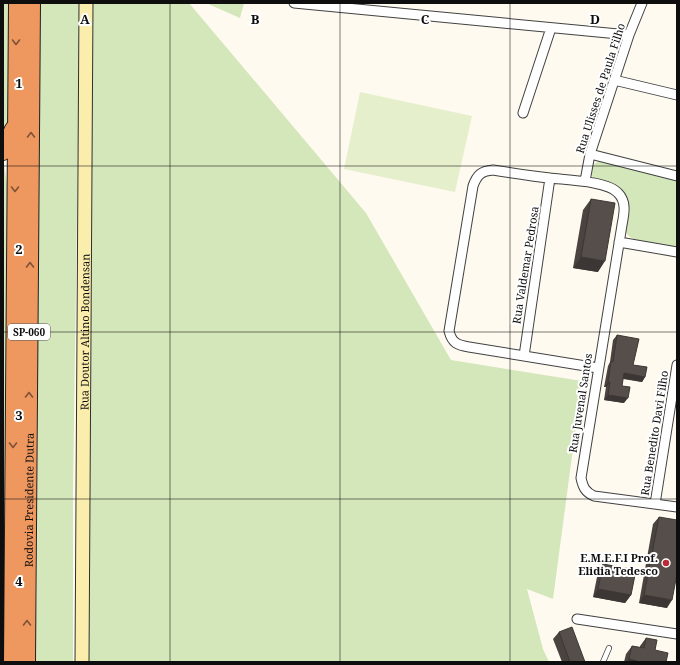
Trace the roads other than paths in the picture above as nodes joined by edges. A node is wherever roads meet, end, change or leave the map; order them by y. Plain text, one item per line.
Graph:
1 (16, 3) edge
2 (32, 3) edge
3 (86, 3) edge
4 (295, 3) edge
5 (642, 3) edge
6 (551, 28) junction
7 (629, 35) junction
8 (614, 80) junction
9 (677, 95) edge
10 (523, 113) dead end
11 (16, 122) junction
12 (3, 152) edge
13 (590, 154) junction
14 (677, 176) edge
15 (550, 178) junction
16 (585, 182) junction
17 (619, 242) junction
18 (677, 252) edge
19 (524, 356) junction
20 (677, 365) edge
21 (598, 368) junction
22 (655, 504) junction
23 (677, 507) edge
24 (576, 619) dead end
25 (677, 634) edge
26 (609, 648) dead end
27 (12, 662) edge
28 (27, 662) edge
29 (82, 662) edge
30 (603, 662) edge

1 -> 11 highway, Rodovia Presidente Dutra / SP-060
28 -> 2 highway, Rodovia Presidente Dutra / SP-060
3 - 29 street, Rua Doutor Altino Bondensan
4 - 6 street
5 - 7 street, Rua Ulisses de Paula Filho
6 - 7 street
6 - 10 street
7 - 8 street, Rua Ulisses de Paula Filho
8 - 9 street
8 - 13 street, Rua Ulisses de Paula Filho
11 - 12 highway
11 -> 27 highway, Rodovia Presidente Dutra / SP-060
13 - 14 street
13 - 16 street, Rua Ulisses de Paula Filho
15 - 16 street, Rua Juvenal Santos
15 - 19 street, Rua Valdemar Pedrosa
15 - 19 street, Rua Juvenal Santos
16 - 17 street, Rua Juvenal Santos
17 - 18 street
17 - 21 street, Rua Juvenal Santos
19 - 21 street
20 - 22 street, Rua Benedito Davi Filho
21 - 22 street, Rua Juvenal Santos
22 - 23 street, Rua Juvenal Santos
24 - 25 street
26 - 30 lane

